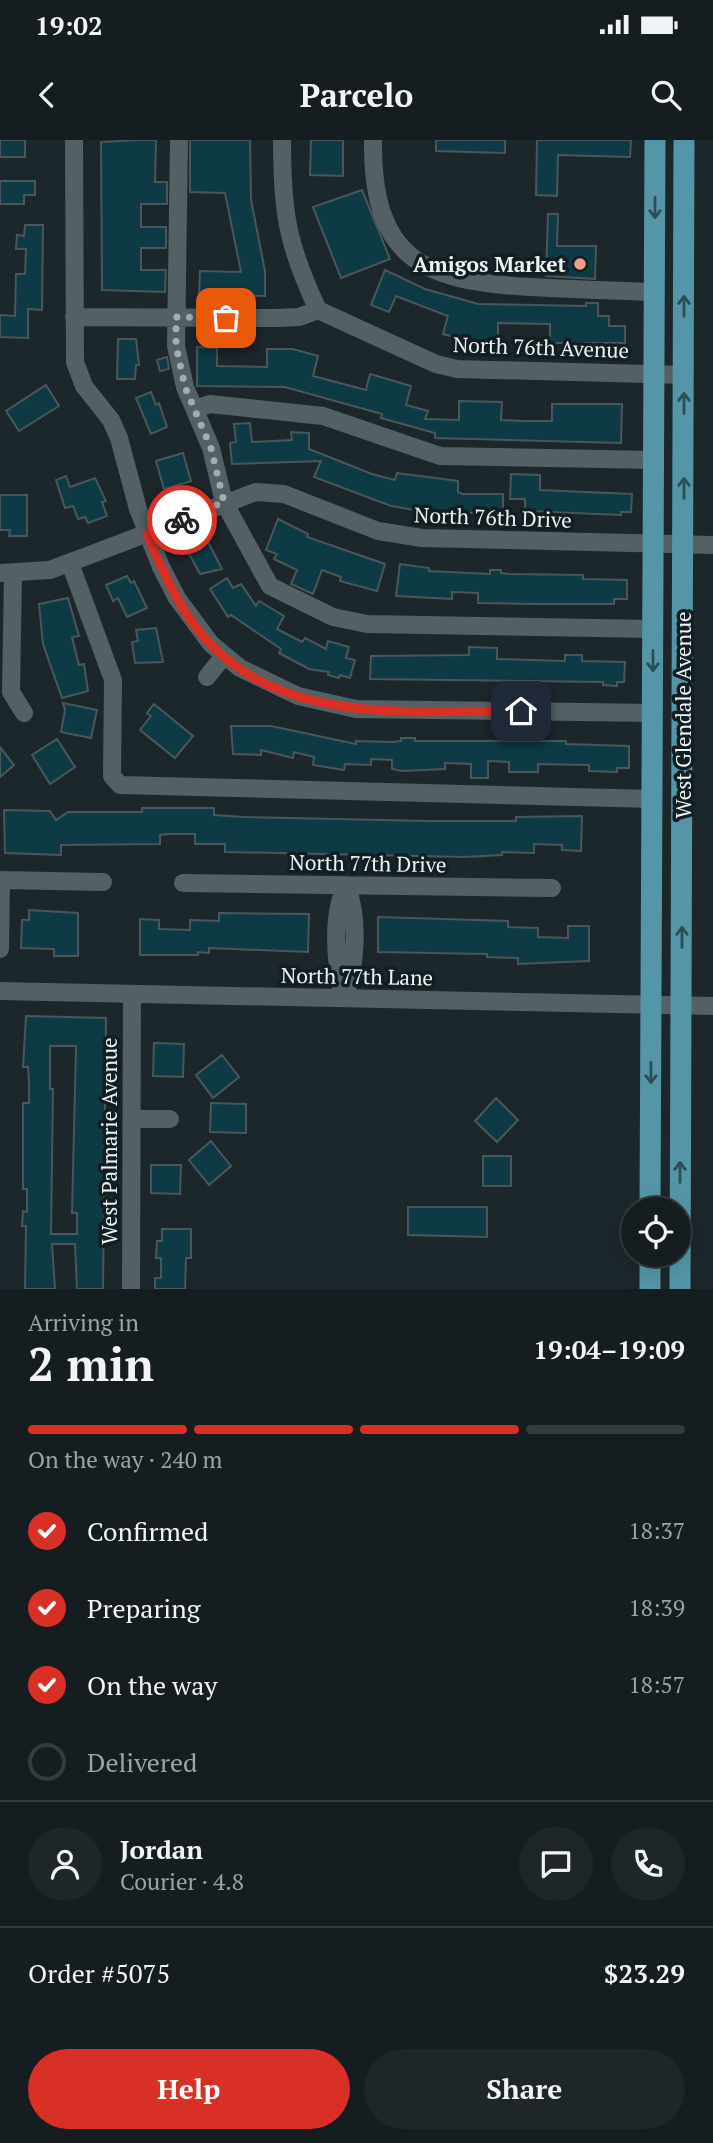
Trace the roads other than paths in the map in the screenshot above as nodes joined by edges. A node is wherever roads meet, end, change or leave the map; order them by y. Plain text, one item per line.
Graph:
1 (74, 140) edge
2 (178, 140) edge
3 (282, 140) edge
4 (373, 140) edge
5 (655, 140) edge
6 (684, 140) edge
7 (654, 292) junction
8 (318, 310) junction
9 (74, 317) junction
10 (176, 317) junction
11 (654, 374) junction
12 (684, 374) junction
13 (195, 409) junction
14 (654, 460) junction
15 (224, 502) junction
16 (147, 534) junction
17 (653, 544) junction
18 (684, 545) junction
19 (713, 545) edge
20 (70, 563) junction
21 (7, 573) edge
22 (653, 629) junction
23 (223, 657) junction
24 (207, 677) dead end
25 (24, 713) dead end
26 (652, 713) junction
27 (653, 799) junction
28 (0, 880) edge
29 (103, 882) dead end
30 (183, 883) dead end
31 (346, 885) junction
32 (552, 888) dead end
33 (0, 949) edge
34 (0, 992) edge
35 (132, 994) junction
36 (343, 998) junction
37 (651, 1005) junction
38 (681, 1005) junction
39 (713, 1006) edge
40 (132, 1119) junction
41 (170, 1119) dead end
42 (650, 1197) edge
43 (650, 1267) edge
44 (131, 1289) edge
45 (650, 1289) edge
46 (680, 1289) edge

1 - 9 street
2 - 10 street
3 - 8 street
4 - 7 street
5 -> 7 main road, West Glendale Avenue
12 -> 6 main road, West Glendale Avenue
7 - 11 main road, West Glendale Avenue
8 - 10 street
8 - 11 street, North 76th Avenue
9 - 10 street
9 - 16 street
10 - 13 street
11 - 12 street, North 76th Avenue
11 - 14 main road, West Glendale Avenue
18 -> 12 main road, West Glendale Avenue
13 - 14 street
13 - 15 street
14 - 17 main road, West Glendale Avenue
15 - 16 street, North 76th Drive
15 - 17 street, North 76th Drive
15 - 22 street
16 - 20 street, North 76th Drive
16 - 23 street
17 - 18 street, North 76th Drive
17 - 22 main road, West Glendale Avenue
18 - 19 street, North 76th Drive
38 -> 18 main road, West Glendale Avenue
20 - 21 street, North 76th Drive
20 - 27 street
21 - 25 street
22 -> 26 main road, West Glendale Avenue
23 - 24 street
23 - 26 street
26 - 27 main road, West Glendale Avenue
27 - 37 main road, West Glendale Avenue
28 - 29 street
28 - 33 street
30 - 31 street, North 77th Drive
31 - 32 street, North 77th Drive
31 - 36 street
34 - 35 street, North 77th Lane
35 - 36 street, North 77th Lane
35 - 40 street, West Palmarie Avenue
36 - 37 street, North 77th Lane
37 - 38 street, North 77th Lane
37 -> 42 main road, West Glendale Avenue
38 - 39 street, North 77th Lane
46 -> 38 main road, West Glendale Avenue
40 - 41 street
40 - 44 street, West Palmarie Avenue
43 - 45 main road

